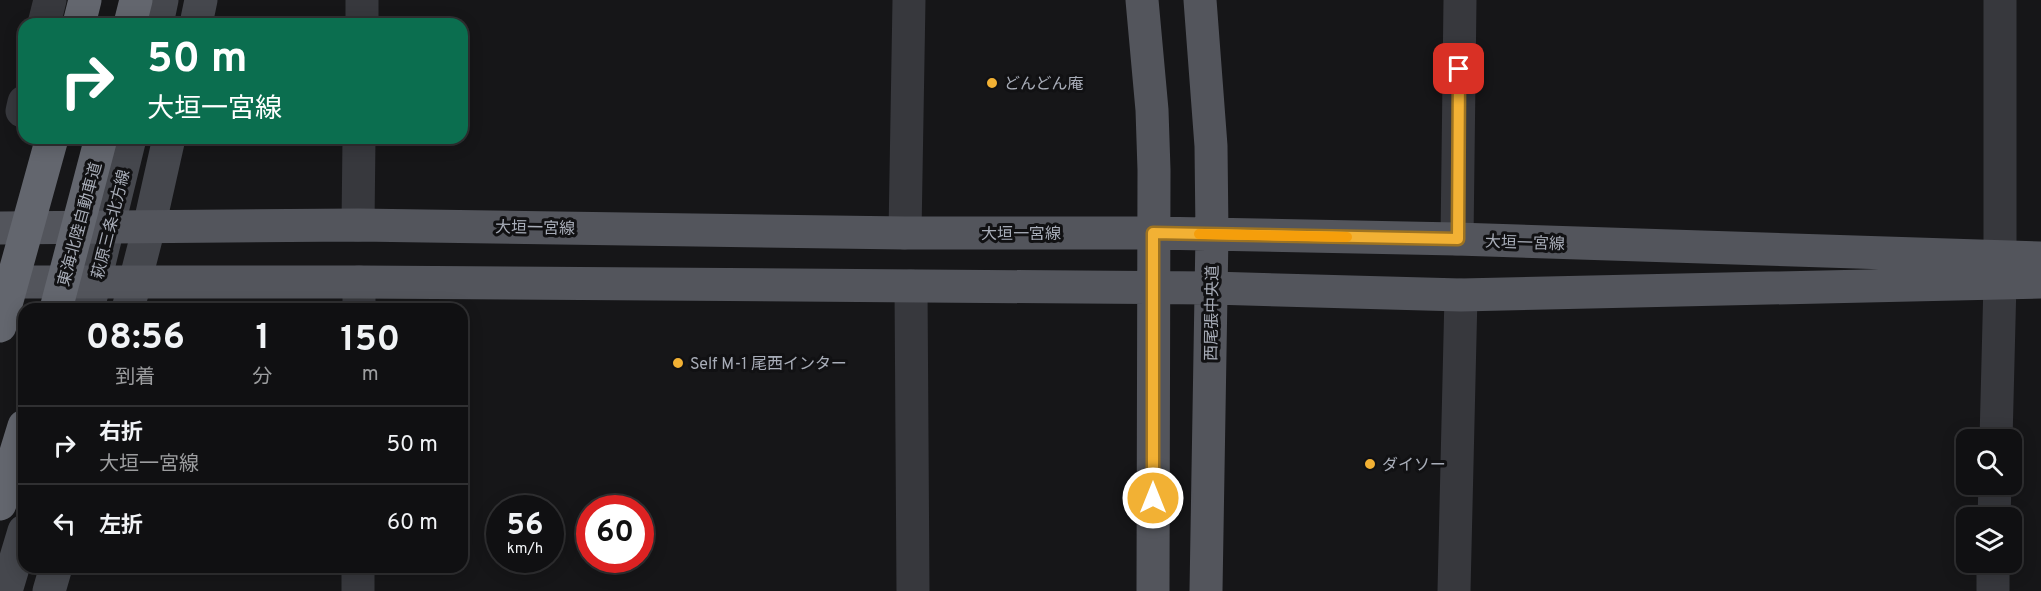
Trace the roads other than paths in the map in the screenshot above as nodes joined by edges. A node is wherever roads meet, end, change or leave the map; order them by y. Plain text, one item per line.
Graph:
1 (50, 0) edge
2 (85, 0) edge
3 (136, 0) edge
4 (162, 0) edge
5 (201, 0) edge
6 (362, 0) edge
7 (909, 0) edge
8 (1142, 0) edge
9 (1200, 0) edge
10 (1460, 0) edge
11 (2000, 0) edge
12 (46, 18) edge
13 (80, 18) edge
14 (132, 18) edge
15 (158, 18) edge
16 (197, 18) edge
17 (362, 18) edge
18 (49, 144) edge
19 (99, 144) edge
20 (129, 144) edge
21 (168, 144) edge
22 (359, 144) edge
23 (358, 225) junction
24 (110, 226) junction
25 (149, 227) junction
26 (0, 228) edge
27 (905, 233) junction
28 (1153, 233) junction
29 (1212, 234) junction
30 (1458, 239) junction
31 (2041, 258) edge
32 (1999, 270) junction
33 (0, 282) edge
34 (2041, 282) edge
35 (911, 286) junction
36 (1153, 287) junction
37 (1212, 288) junction
38 (92, 295) edge
39 (359, 295) edge
40 (1461, 295) junction
41 (132, 296) edge
42 (58, 303) edge
43 (0, 326) edge
44 (1996, 429) edge
45 (18, 446) edge
46 (0, 504) edge
47 (18, 551) edge
48 (54, 573) edge
49 (358, 573) edge
50 (1993, 573) edge
51 (6, 591) edge
52 (49, 591) edge
53 (358, 591) edge
54 (913, 591) edge
55 (1153, 591) edge
56 (1206, 591) edge
57 (1454, 591) edge
58 (1993, 591) edge

1 - 12 street
2 - 13 highway
3 - 14 highway
4 - 15 main road
5 - 16 main road
6 - 17 street
7 - 27 street
8 - 28 main road
9 - 29 main road, 西尾張中央道
10 - 30 street
11 - 32 street
18 - 43 highway, bridge
19 - 42 highway, 東海北陸自動車道, bridge
20 - 24 main road, 萩原三条北方線
21 - 25 main road
22 - 23 street
23 - 25 main road, 大垣一宮線
23 - 27 main road, 大垣一宮線
24 - 25 main road, 大垣一宮線
24 - 26 main road, 大垣一宮線
24 - 38 main road, 萩原三条北方線
25 - 41 main road
27 - 28 main road, 大垣一宮線
28 - 29 main road, 大垣一宮線
28 - 36 main road
29 - 30 main road, 大垣一宮線
29 - 37 main road, 西尾張中央道
30 - 32 main road, 大垣一宮線
31 - 32 main road, 大垣一宮線
32 - 34 main road, 大垣一宮線
32 - 40 main road, 大垣一宮線
32 - 44 street
33 - 38 main road, 大垣一宮線
35 - 36 main road, 大垣一宮線
35 - 39 main road, 大垣一宮線
35 - 54 street
36 - 37 main road, 大垣一宮線
36 - 55 main road
37 - 40 main road, 大垣一宮線
37 - 56 main road, 西尾張中央道
38 - 41 main road, 大垣一宮線
39 - 41 main road, 大垣一宮線
40 - 57 street
45 - 46 highway
47 - 51 main road
48 - 52 main road
49 - 53 street
50 - 58 street

